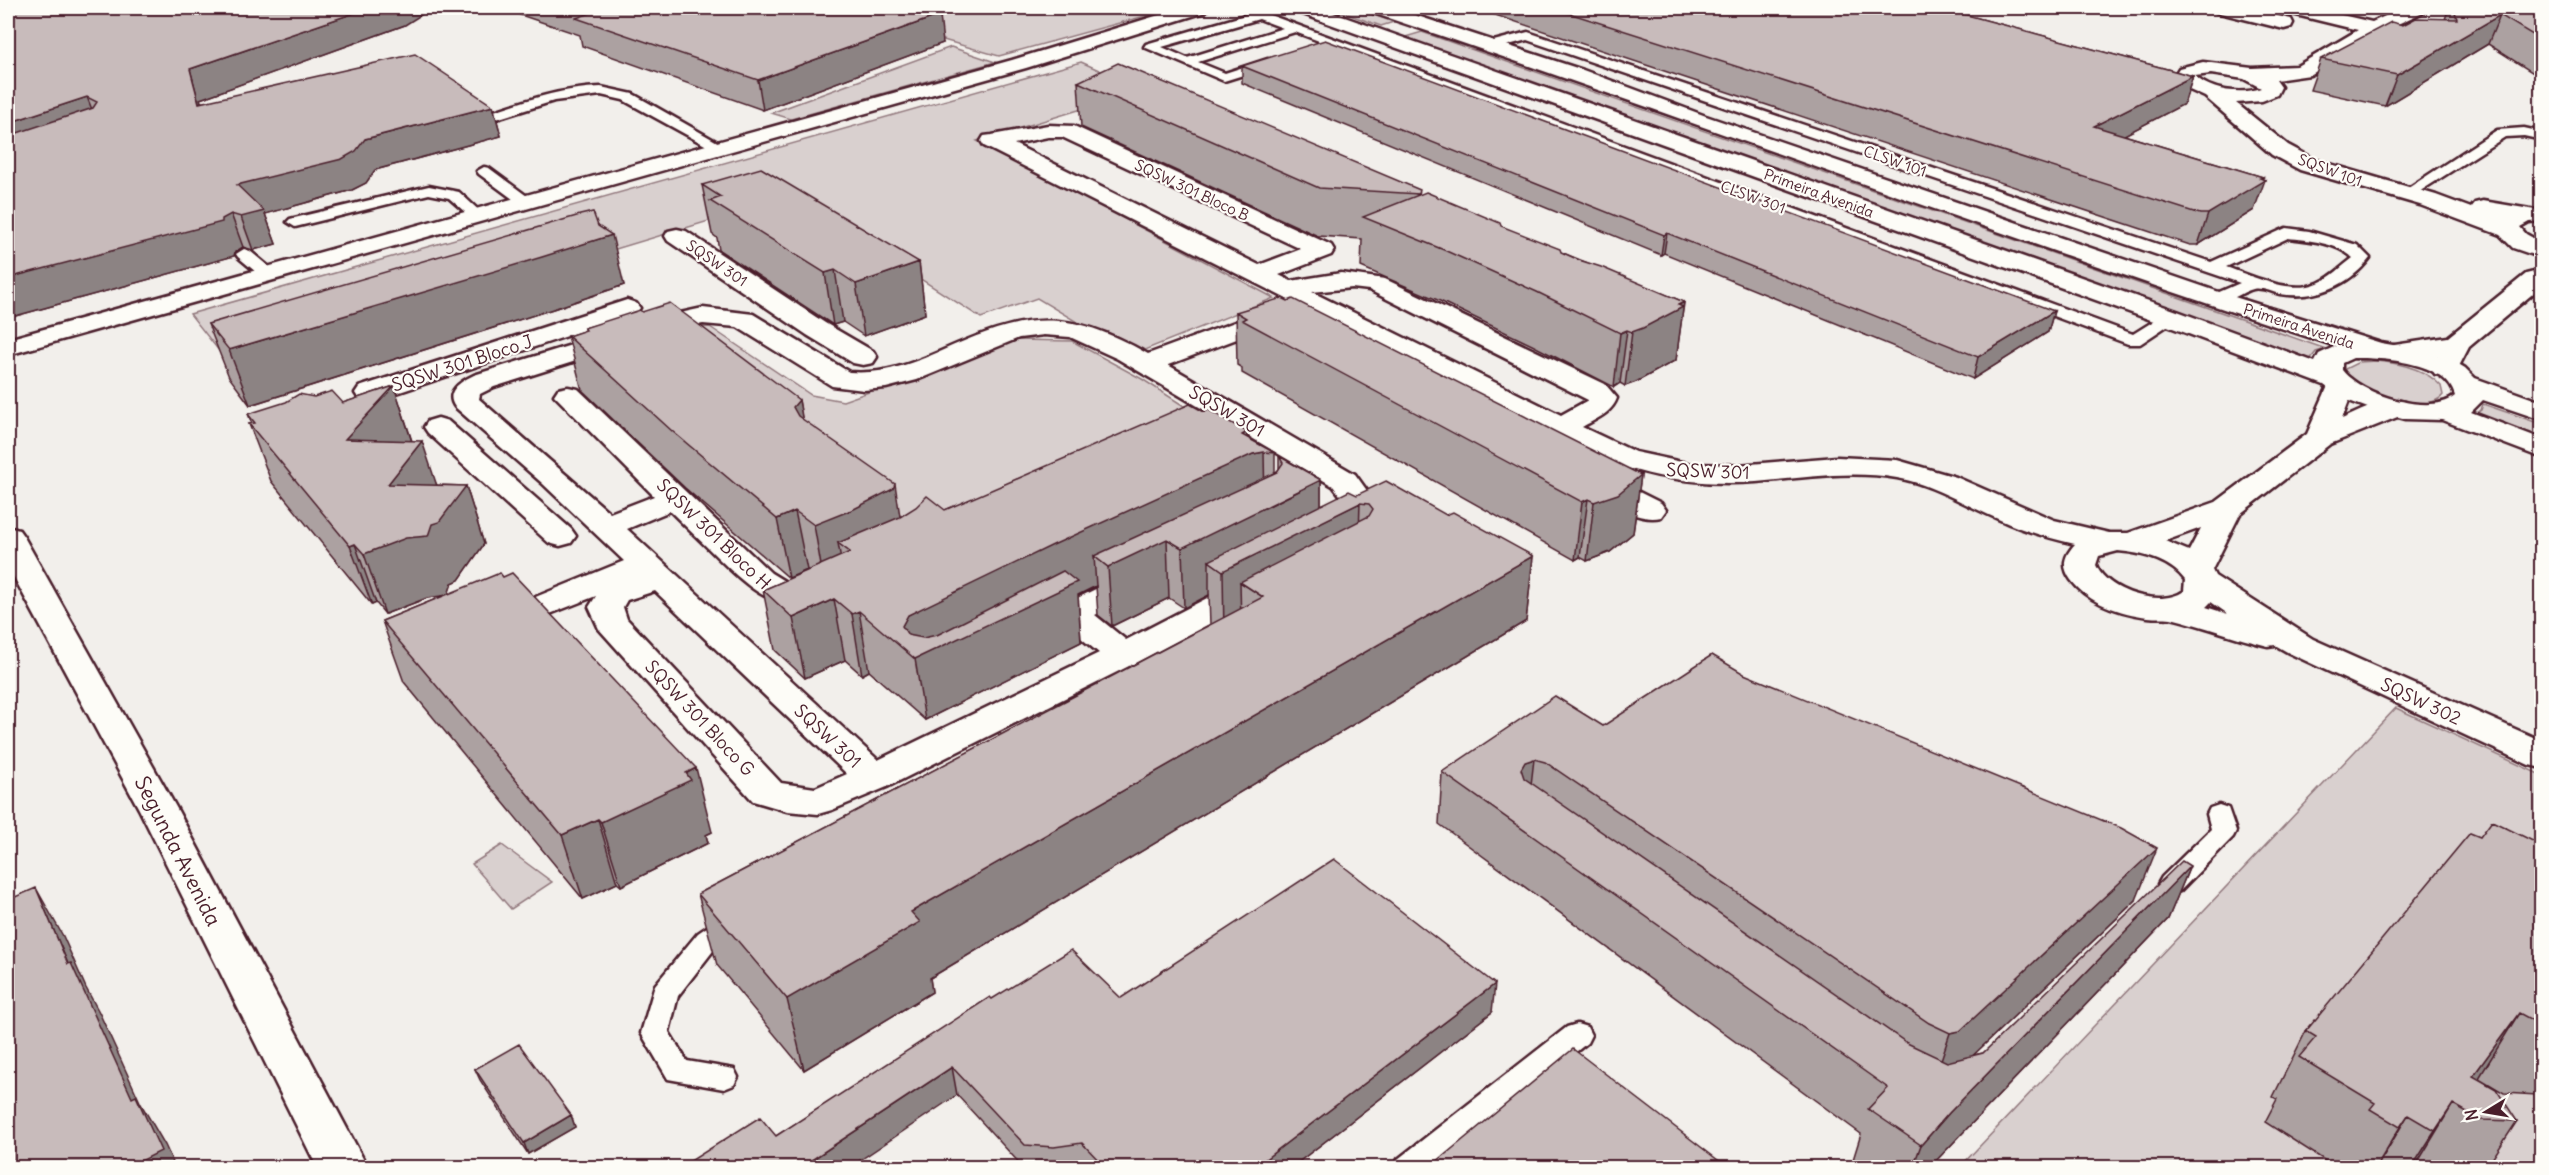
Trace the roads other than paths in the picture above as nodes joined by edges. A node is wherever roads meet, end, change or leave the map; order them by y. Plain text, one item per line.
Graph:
1 (1199, 8) edge
2 (1376, 8) edge
3 (2222, 8) edge
4 (2417, 8) edge
5 (2287, 15) edge
6 (1300, 18) edge
7 (1416, 22) junction
8 (2374, 28) junction
9 (1371, 32) junction
10 (1332, 42) junction
11 (1494, 45) junction
12 (1310, 49) edge
13 (1278, 59) edge
14 (1186, 62) junction
15 (2186, 72) junction
16 (2300, 72) junction
17 (2247, 73) junction
18 (2271, 87) junction
19 (2208, 91) junction
20 (2247, 107) junction
21 (487, 118) edge
22 (2541, 136) edge
23 (992, 141) joint
24 (722, 148) junction
25 (484, 171) dead end
26 (2417, 197) junction
27 (526, 202) junction
28 (478, 216) junction
29 (2538, 216) edge
30 (295, 222) dead end
31 (2510, 232) junction
32 (677, 236) dead end
33 (2541, 251) edge
34 (244, 254) edge
35 (2212, 268) junction
36 (268, 274) junction
37 (1256, 275) junction
38 (2538, 278) edge
39 (2255, 282) junction
40 (1286, 290) junction
41 (2216, 299) junction
42 (1311, 302) junction
43 (627, 308) dead end
44 (2171, 318) junction
45 (816, 329) junction
46 (776, 337) junction
47 (567, 341) junction
48 (2457, 343) junction
49 (8, 347) edge
50 (2372, 349) junction
51 (2398, 352) junction
52 (863, 357) dead end
53 (1146, 364) junction
54 (2455, 376) junction
55 (1469, 380) junction
56 (2337, 382) junction
57 (369, 393) edge
58 (568, 395) dead end
59 (1438, 399) edge
60 (2395, 408) junction
61 (2446, 412) junction
62 (2541, 412) edge
63 (438, 427) dead end
64 (1563, 427) junction
65 (2320, 438) junction
66 (2541, 449) edge
67 (1576, 471) edge
68 (553, 477) junction
69 (510, 493) junction
70 (676, 498) junction
71 (2227, 509) junction
72 (1650, 510) dead end
73 (2025, 520) junction
74 (606, 526) junction
75 (560, 536) dead end
76 (8, 537) edge
77 (2119, 542) junction
78 (1328, 548) edge
79 (2079, 560) junction
80 (1168, 567) edge
81 (653, 571) junction
82 (1277, 575) edge
83 (2198, 576) junction
84 (840, 591) edge
85 (2169, 608) junction
86 (1071, 613) junction
87 (468, 636) edge
88 (1011, 644) dead end
89 (2301, 646) junction
90 (1123, 655) junction
91 (2541, 756) edge
92 (884, 789) junction
93 (2219, 814) dead end
94 (2154, 901) edge
95 (753, 909) edge
96 (1577, 1035) dead end
97 (724, 1077) dead end
98 (344, 1167) edge
99 (1408, 1167) edge

1 - 24 street
2 - 7 street, Primeira Avenida
3 - 5 street
4 - 8 street
5 - 8 street
6 - 9 street, Primeira Avenida
6 - 10 lane
6 - 14 lane
6 - 14 lane
7 - 9 street
7 - 11 street, Primeira Avenida
8 - 16 street
9 - 44 street, Primeira Avenida
10 - 12 lane
10 - 44 lane, CLSW 301
11 - 35 lane, CLSW 101
11 - 41 street, Primeira Avenida
13 - 14 lane
15 - 17 street, SQSW 101
15 - 19 street
15 - 19 street, SQSW 101
16 - 17 street
16 - 18 street
17 - 18 street
18 - 20 street
19 - 20 street, SQSW 101
20 - 26 street, SQSW 101
21 - 24 lane
22 - 26 lane
23 - 37 street, SQSW 301
23 - 37 street, SQSW 301 Bloco B
24 - 27 street
25 - 27 lane
26 - 29 street, SQSW 101
26 - 31 street, SQSW 101
27 - 28 street
28 - 30 lane
28 - 36 street
29 - 31 street
31 - 33 street, SQSW 101
31 - 38 street
32 - 45 street, SQSW 301
34 - 36 lane
35 - 39 lane, CLSW 101
35 - 39 lane, CLSW 101
36 - 49 street
37 - 40 street, SQSW 301
38 - 48 street
39 - 41 lane
40 - 42 street, SQSW 301
40 - 64 street
41 - 50 street, Primeira Avenida
42 - 53 street
42 - 55 street, SQSW 301
43 - 47 street, SQSW 301 Bloco J
44 - 56 street, Primeira Avenida
45 - 46 street
45 - 52 street, SQSW 301
46 - 47 street, SQSW 301
46 - 53 street, SQSW 301
47 - 57 street, SQSW 301 Bloco J
47 - 68 street, SQSW 301
48 - 51 street
48 - 54 street
50 - 51 street
50 - 56 street
51 - 54 street
53 - 78 street, SQSW 301
54 - 61 street
54 - 62 street
55 - 59 street
55 - 64 street, SQSW 301
56 - 60 street, Primeira Avenida
56 - 65 street
58 - 70 street, SQSW 301 Bloco H
60 - 61 street, Primeira Avenida
60 - 65 street
61 - 66 street
63 - 69 street
64 - 73 street, SQSW 301
65 - 71 street
67 - 72 street
68 - 69 street
68 - 74 street, SQSW 301
69 - 75 street
70 - 74 street
70 - 84 street, SQSW 301 Bloco H
71 - 77 street
71 - 83 street
73 - 77 street, SQSW 301
73 - 79 street, SQSW 301
74 - 81 street, SQSW 301
76 - 98 street, Segunda Avenida
77 - 79 street
77 - 83 street, SQSW 301
79 - 85 street, SQSW 302
80 - 86 street
81 - 87 street
81 - 92 street, SQSW 301
81 - 92 street, SQSW 301 Bloco G
82 - 90 street, SQSW 301
83 - 85 street
83 - 89 street, SQSW 302
85 - 89 street, SQSW 302
86 - 88 street
86 - 90 street
89 - 91 street, SQSW 302
90 - 92 street, SQSW 301
93 - 94 lane
95 - 97 lane
96 - 99 lane

